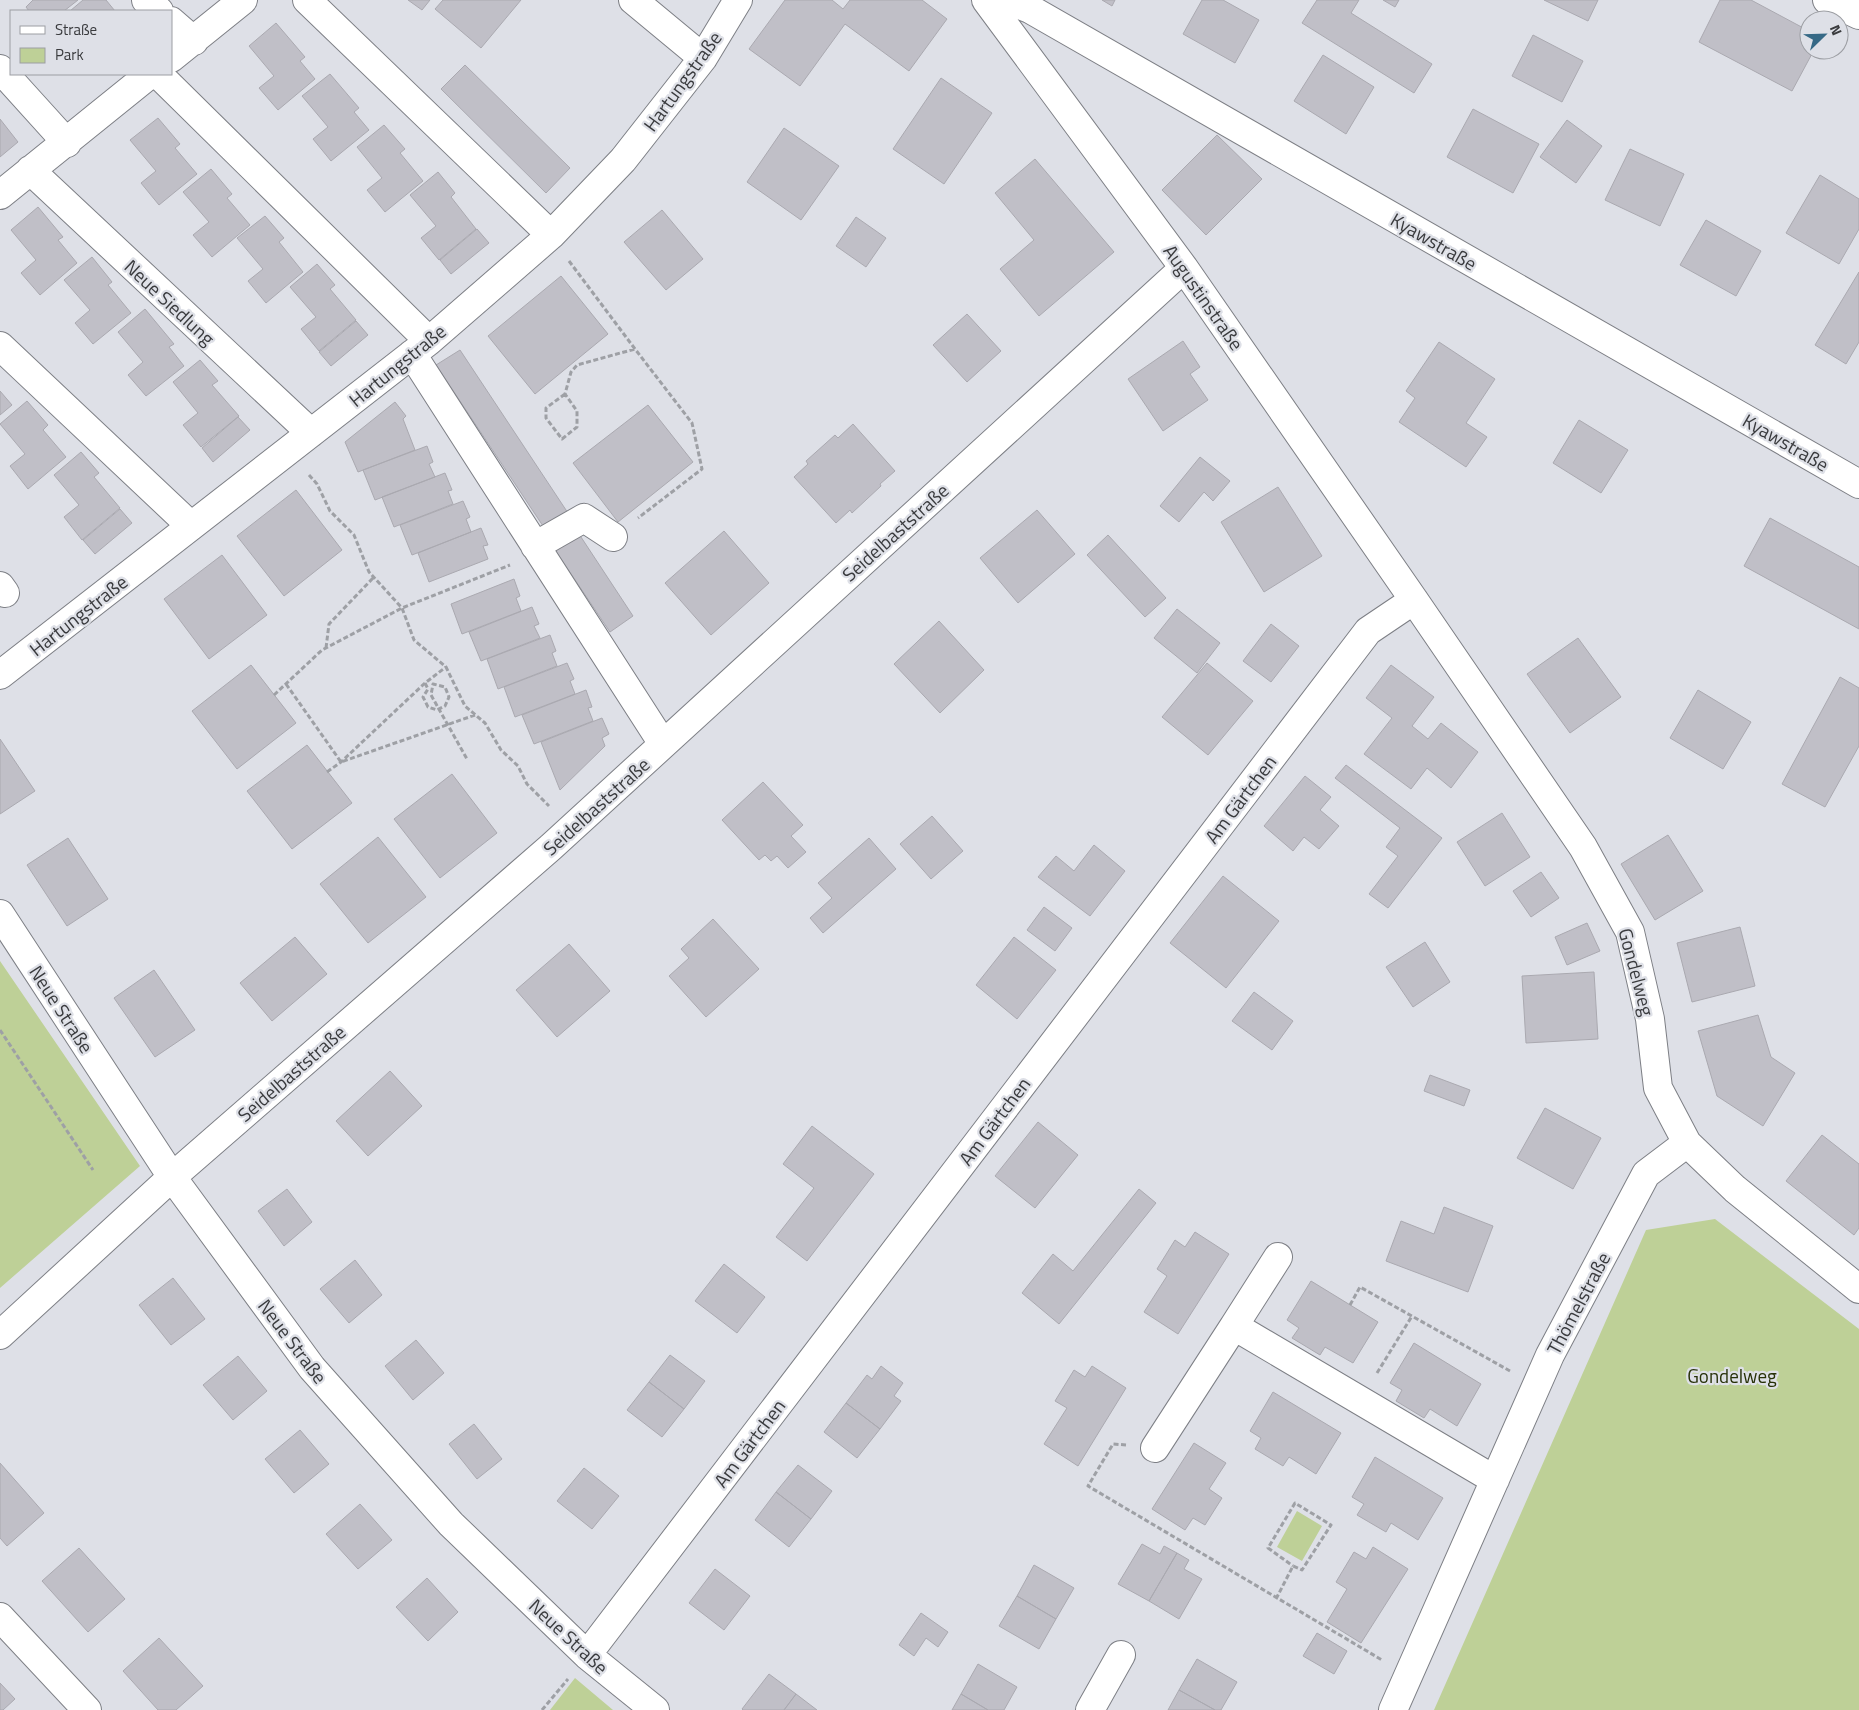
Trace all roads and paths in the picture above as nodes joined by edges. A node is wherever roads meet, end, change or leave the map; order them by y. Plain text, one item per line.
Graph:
1 (146, 0) edge
2 (243, 0) edge
3 (307, 0) edge
4 (633, 0) edge
5 (738, 0) edge
6 (986, 0) edge
7 (1008, 0) edge
8 (1827, 0) edge
9 (158, 10) edge
10 (1859, 15) edge
11 (172, 22) edge
12 (194, 41) junction
13 (172, 57) edge
14 (703, 58) junction
15 (0, 70) edge
16 (149, 75) edge
17 (159, 75) edge
18 (67, 143) junction
19 (30, 170) junction
20 (0, 195) edge
21 (551, 235) junction
22 (1184, 268) junction
23 (0, 346) edge
24 (420, 347) junction
25 (635, 349) junction
26 (565, 394) junction
27 (311, 433) junction
28 (287, 452) junction
29 (1859, 484) edge
30 (191, 526) junction
31 (613, 537) joint
32 (538, 549) junction
33 (374, 577) junction
34 (1414, 600) junction
35 (402, 608) junction
36 (326, 648) junction
37 (446, 667) junction
38 (0, 675) edge
39 (426, 683) junction
40 (286, 684) junction
41 (274, 695) dead end
42 (475, 715) junction
43 (663, 744) junction
44 (467, 759) dead end
45 (341, 762) junction
46 (327, 772) dead end
47 (571, 827) junction
48 (0, 914) edge
49 (0, 1030) edge
50 (1687, 1144) junction
51 (93, 1170) dead end
52 (172, 1177) junction
53 (1278, 1257) dead end
54 (1859, 1289) edge
55 (1350, 1305) dead end
56 (1412, 1316) junction
57 (1234, 1326) junction
58 (0, 1335) edge
59 (1536, 1386) junction
60 (1359, 1400) junction
61 (1155, 1448) joint
62 (1495, 1480) junction
63 (1293, 1566) junction
64 (1276, 1599) junction
65 (0, 1617) edge
66 (587, 1655) junction
67 (1121, 1655) dead end
68 (1408, 1676) junction
69 (87, 1710) edge
70 (542, 1710) edge
71 (654, 1710) edge
72 (1090, 1710) edge
73 (1393, 1710) edge

1 - 9 street
2 - 12 street
3 - 21 street
4 - 14 street
5 - 14 street, Hartungstraße
6 - 22 street, Augustinstraße
7 - 29 street, Kyawstraße
8 - 10 street
11 - 12 street
12 - 13 street
14 - 21 street, Hartungstraße
15 - 18 street
16 - 18 street
17 - 24 street
18 - 19 street
19 - 20 street
19 - 27 street, Neue Siedlung
21 - 24 street, Hartungstraße
21 - 25 path
22 - 34 street, Augustinstraße
22 - 43 street, Seidelbaststraße
23 - 30 street
24 - 27 street, Hartungstraße
24 - 32 street
25 - 26 path
25 - 31 path
26 - 26 path
27 - 28 street, Hartungstraße
28 - 30 street, Hartungstraße
28 - 33 path
30 - 38 street, Hartungstraße
31 - 32 street
32 - 35 path
32 - 43 street
33 - 35 path
33 - 36 path
34 - 50 street, Gondelweg
34 - 66 street, Am Gärtchen
35 - 36 path
35 - 37 path
36 - 40 path
37 - 39 path
37 - 42 path
39 - 44 path
39 - 45 path
40 - 41 path
40 - 45 path
42 - 45 path
42 - 47 path
43 - 47 street, Seidelbaststraße
45 - 46 path
47 - 52 street, Seidelbaststraße
48 - 52 street, Neue Straße
49 - 51 path
50 - 54 street, Gondelweg
50 - 59 street, Thömelstraße
52 - 58 street, Seidelbaststraße
52 - 66 street, Neue Straße
53 - 57 street
55 - 56 path
56 - 59 path
56 - 60 path
57 - 60 street
57 - 61 street
59 - 62 street, Thömelstraße
60 - 62 street
61 - 64 path
62 - 68 street, Thömelstraße
63 - 63 path
63 - 64 path
64 - 68 path
65 - 69 street
66 - 70 path
66 - 71 street, Neue Straße
67 - 72 street
68 - 73 street, Thömelstraße

